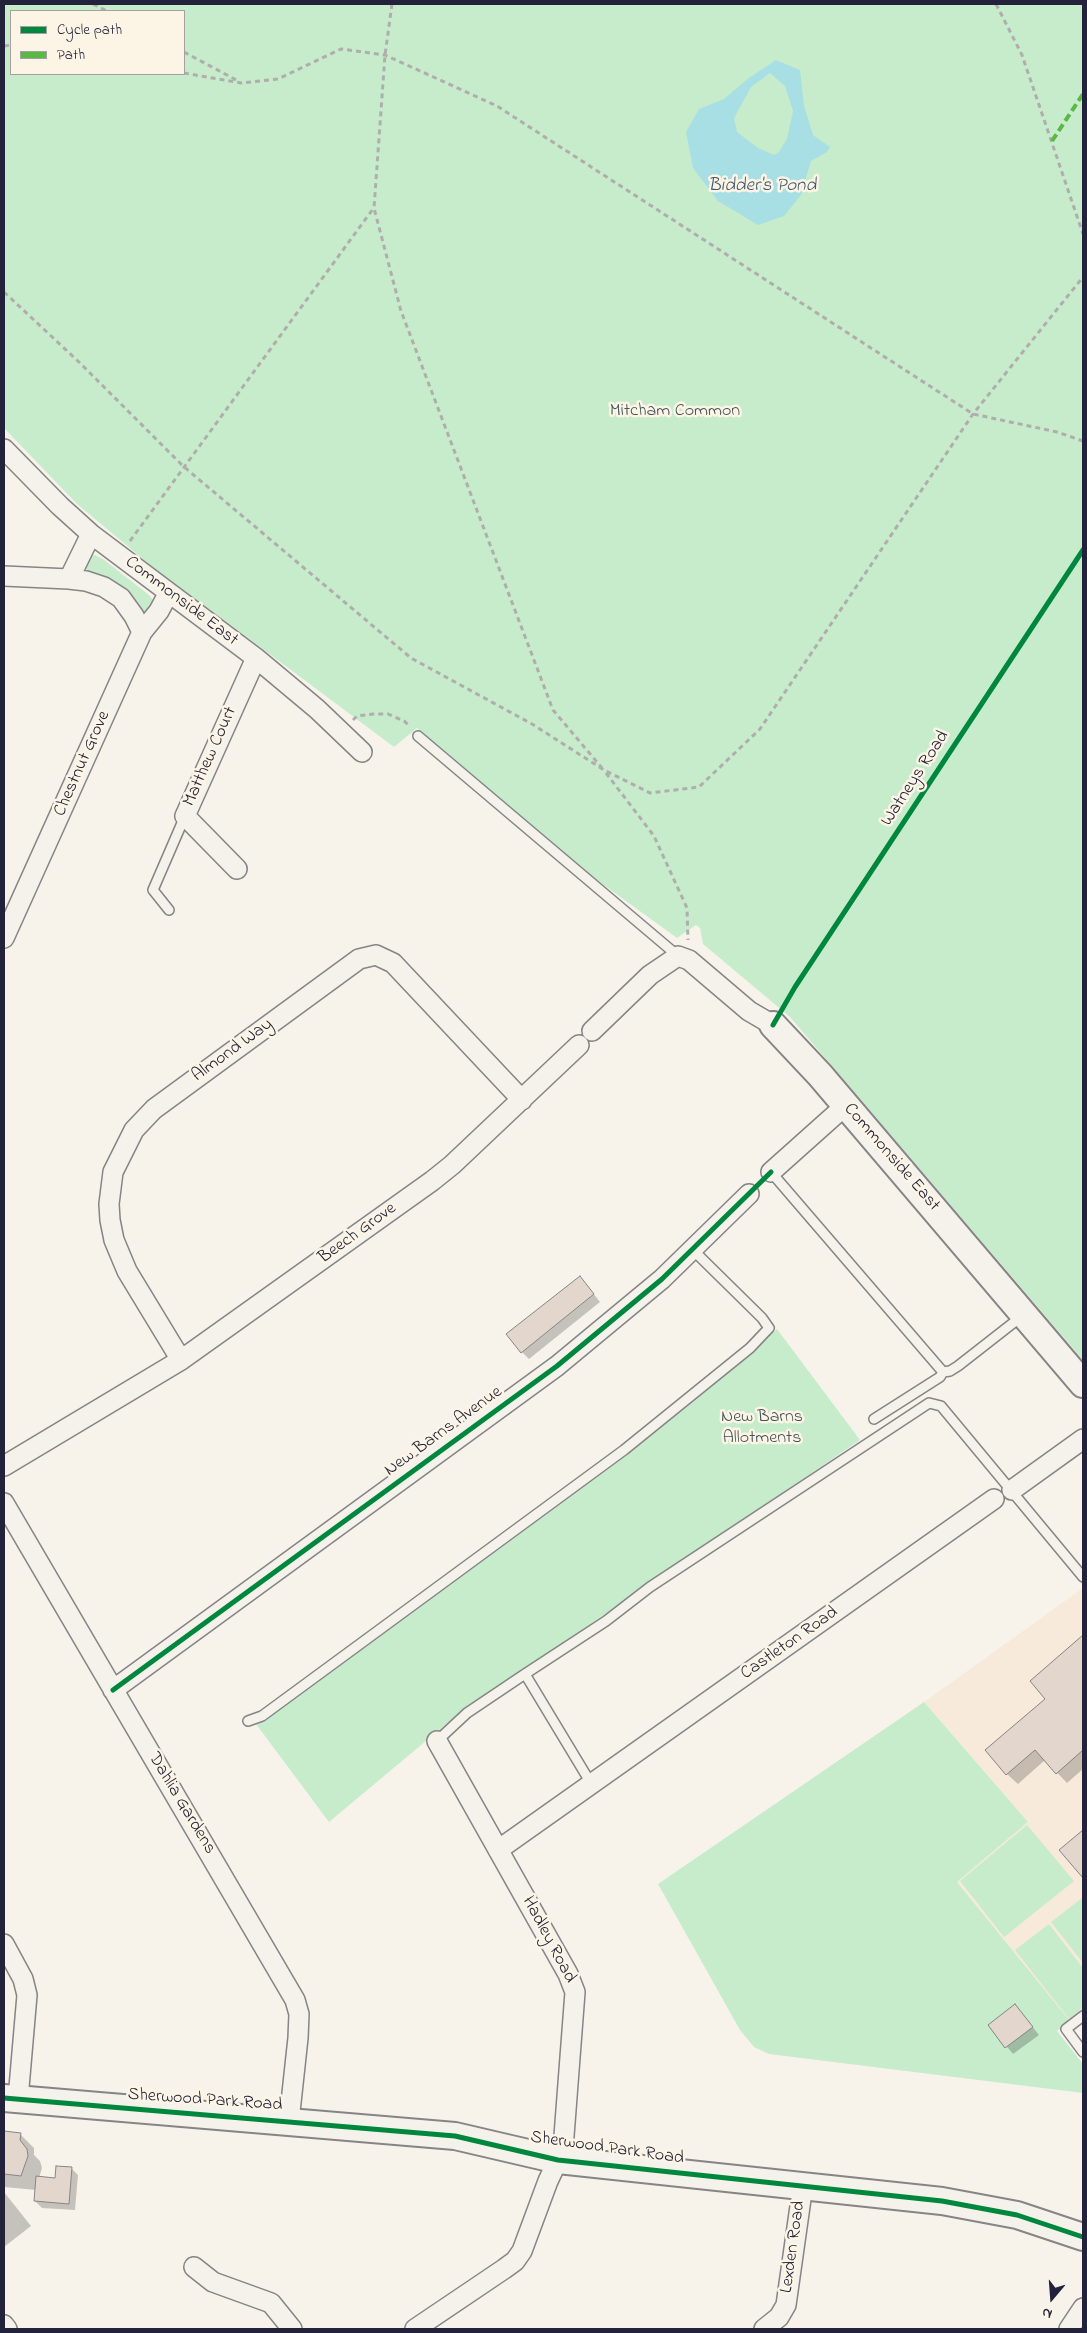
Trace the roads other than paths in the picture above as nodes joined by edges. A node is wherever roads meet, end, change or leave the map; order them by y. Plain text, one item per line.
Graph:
1 (4, 448) edge
2 (91, 534) junction
3 (4, 576) edge
4 (69, 579) junction
5 (168, 594) junction
6 (142, 632) junction
7 (256, 658) junction
8 (418, 736) road end
9 (362, 752) dead end
10 (185, 816) junction
11 (238, 869) dead end
12 (169, 910) dead end
13 (4, 938) edge
14 (684, 958) junction
15 (773, 1025) joint
16 (592, 1031) dead end
17 (579, 1045) dead end
18 (522, 1100) junction
19 (846, 1105) junction
20 (771, 1172) joint
21 (749, 1194) dead end
22 (693, 1250) junction
23 (1024, 1314) junction
24 (181, 1360) junction
25 (943, 1372) junction
26 (1083, 1384) edge
27 (874, 1419) dead end
28 (1083, 1439) edge
29 (4, 1466) edge
30 (1012, 1490) junction
31 (994, 1499) dead end
32 (4, 1503) edge
33 (1083, 1577) edge
34 (525, 1674) junction
35 (113, 1690) junction
36 (248, 1721) dead end
37 (437, 1741) joint
38 (592, 1785) junction
39 (498, 1850) junction
40 (4, 1944) edge
41 (1083, 2016) edge
42 (1083, 2052) edge
43 (11, 2098) edge
44 (289, 2121) junction
45 (558, 2160) junction
46 (803, 2185) junction
47 (1083, 2237) edge
48 (194, 2268) dead end
49 (1083, 2308) edge
50 (4, 2325) edge
51 (7, 2329) edge
52 (292, 2329) edge
53 (415, 2329) edge
54 (764, 2329) edge
55 (1069, 2329) edge

1 - 2 street, Commonside East
2 - 4 street
2 - 5 street, Commonside East
3 - 4 street
4 - 6 street
5 - 6 street, Chestnut Grove
5 - 7 street, Commonside East
6 - 13 street, Chestnut Grove
7 - 9 street, Commonside East
7 - 10 street, Matthew Court
8 - 14 lane
10 - 11 street, Matthew Court
10 - 12 lane
14 - 15 street, Commonside East
14 - 16 street
15 - 19 street, Commonside East
17 - 18 street, Beech Grove
18 - 24 street, Beech Grove
18 - 24 street, Almond Way
19 - 20 street
19 - 23 street, Commonside East
20 - 25 lane
21 - 22 street, New Barns Avenue
22 - 35 street, New Barns Avenue
22 - 36 lane
23 - 25 lane
23 - 26 street, Commonside East
24 - 29 street, Beech Grove
25 - 27 lane
28 - 30 street
30 - 33 lane
30 - 34 lane
31 - 38 street, Castleton Road
32 - 35 street, Dahlia Gardens
34 - 37 lane
34 - 38 lane
35 - 44 street, Dahlia Gardens
37 - 39 street, Hadley Road
38 - 39 street, Castleton Road
39 - 45 street, Hadley Road
40 - 43 street
41 - 42 lane
43 - 44 street, Sherwood Park Road
44 - 45 street, Sherwood Park Road
45 - 46 street, Sherwood Park Road
45 - 53 street, Hadley Road
46 - 47 street, Sherwood Park Road
46 - 54 street, Lexden Road
48 - 52 street
49 - 55 street
50 - 51 street

